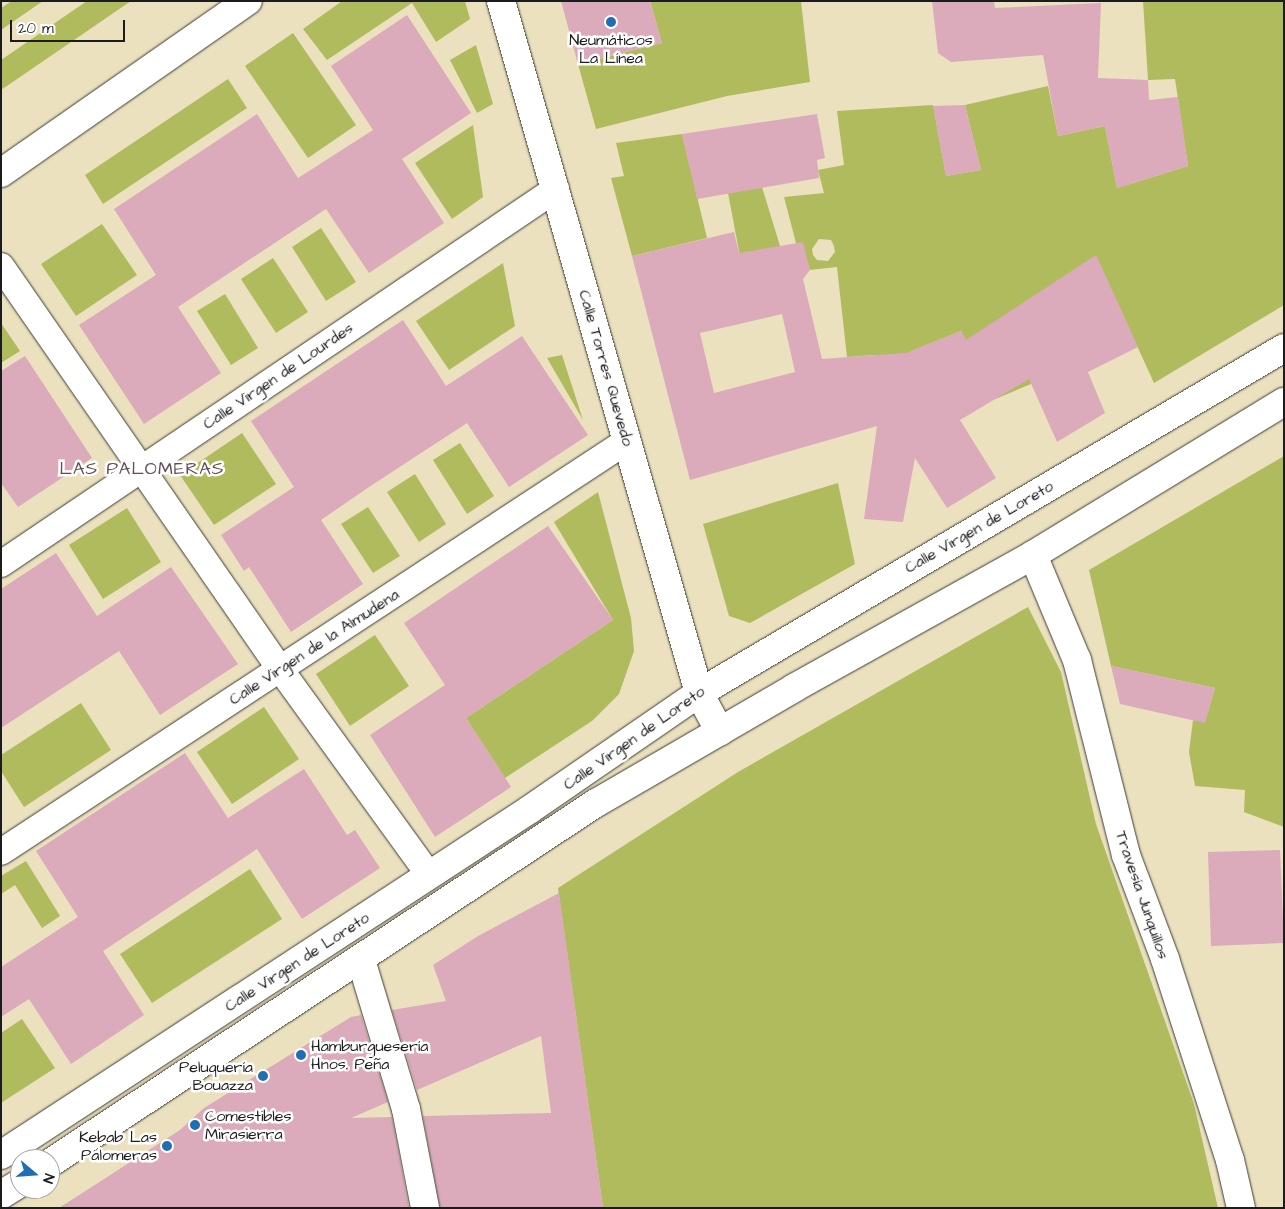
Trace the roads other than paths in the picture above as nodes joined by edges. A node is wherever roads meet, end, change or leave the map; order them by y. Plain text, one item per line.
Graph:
1 (248, 1) edge
2 (501, 1) edge
3 (1, 173) edge
4 (556, 189) junction
5 (1, 266) edge
6 (1284, 348) edge
7 (1284, 402) edge
8 (627, 441) junction
9 (142, 469) junction
10 (1033, 555) junction
11 (1, 564) edge
12 (280, 669) junction
13 (699, 693) junction
14 (720, 732) junction
15 (1, 852) edge
16 (429, 875) junction
17 (361, 960) junction
18 (1, 1155) edge
19 (60, 1156) edge
20 (425, 1208) edge
21 (1241, 1208) edge

1 - 3 main road
2 - 4 main road, Calle Torres Quevedo
4 - 8 main road, Calle Torres Quevedo
4 - 9 street, Calle Virgen de Lourdes
5 - 9 street
6 - 13 main road, Calle Virgen de Loreto
7 - 10 main road, Calle Virgen de Loreto
8 - 12 street, Calle Virgen de la Almudena
8 - 13 main road, Calle Torres Quevedo
9 - 11 street, Calle Virgen de Lourdes
9 - 12 street
10 - 14 main road, Calle Virgen de Loreto
10 - 21 main road, Travesía Junquillos
12 - 15 street, Calle Virgen de la Almudena
12 - 16 street
13 - 14 main road, Calle Torres Quevedo
13 - 16 main road, Calle Virgen de Loreto
14 - 17 main road, Calle Virgen de Loreto
16 - 18 main road, Calle Virgen de Loreto
17 - 19 main road, Calle Virgen de Loreto
17 - 20 main road

